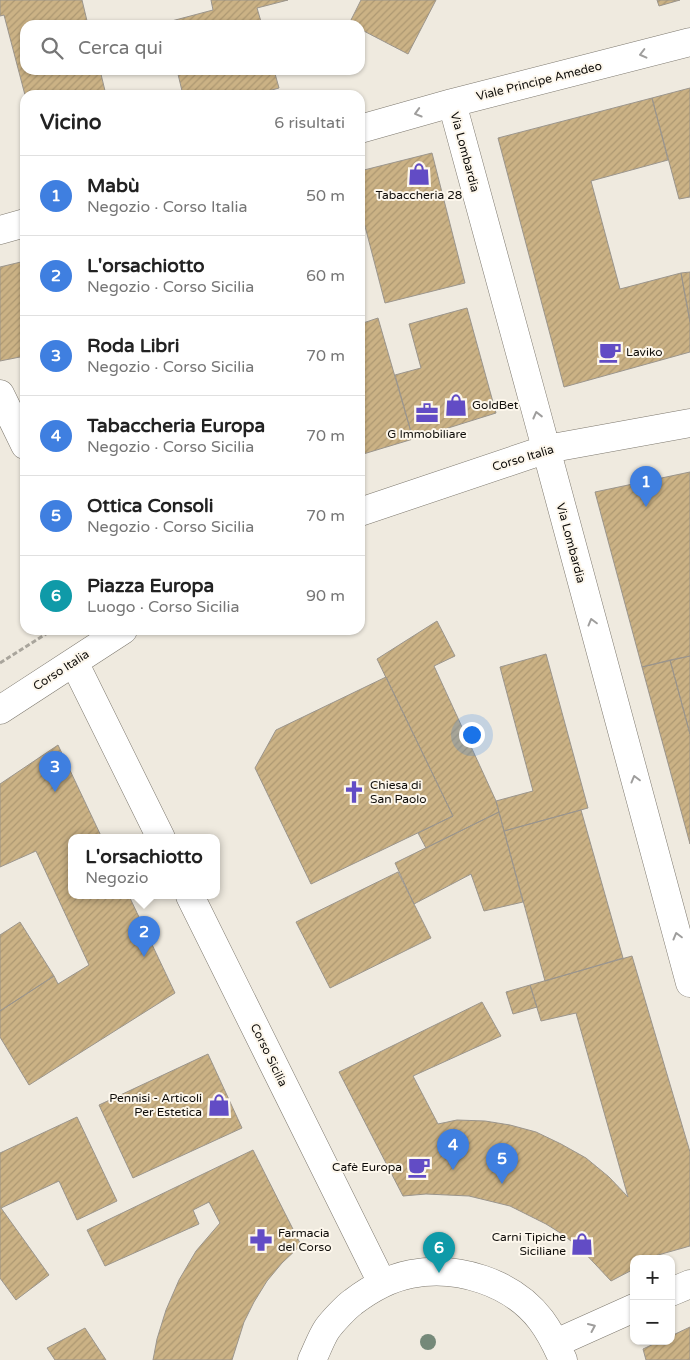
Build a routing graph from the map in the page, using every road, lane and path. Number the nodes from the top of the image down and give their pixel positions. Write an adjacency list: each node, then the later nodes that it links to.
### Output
1 (690, 42): 2 (street, Viale Principe Amedeo, one-way to 2)
2 (452, 103): 3 (street, Viale Principe Amedeo, one-way to 3); 9 (street, Via Lombardia, one-way to 2)
3 (365, 128)
4 (20, 224): 5 (street)
5 (0, 230)
6 (5, 404): 8 (street)
7 (690, 423): 9 (street, Corso Italia)
8 (20, 435)
9 (546, 449): 10 (street, Corso Italia); 18 (street, Via Lombardia, one-way to 9)
10 (365, 510)
11 (46, 635): 13 (path)
12 (113, 635): 14 (street, Corso Italia)
13 (0, 662)
14 (74, 662): 15 (street, Corso Italia); 16 (street)
15 (0, 710)
16 (159, 834)
17 (191, 899): 19 (street, Corso Sicilia)
18 (690, 983)
19 (382, 1283): 23 (street); 24 (street)
20 (690, 1284): 21 (street)
21 (675, 1290)
22 (630, 1310): 23 (street, one-way to 22)
23 (559, 1352)
24 (312, 1360)

